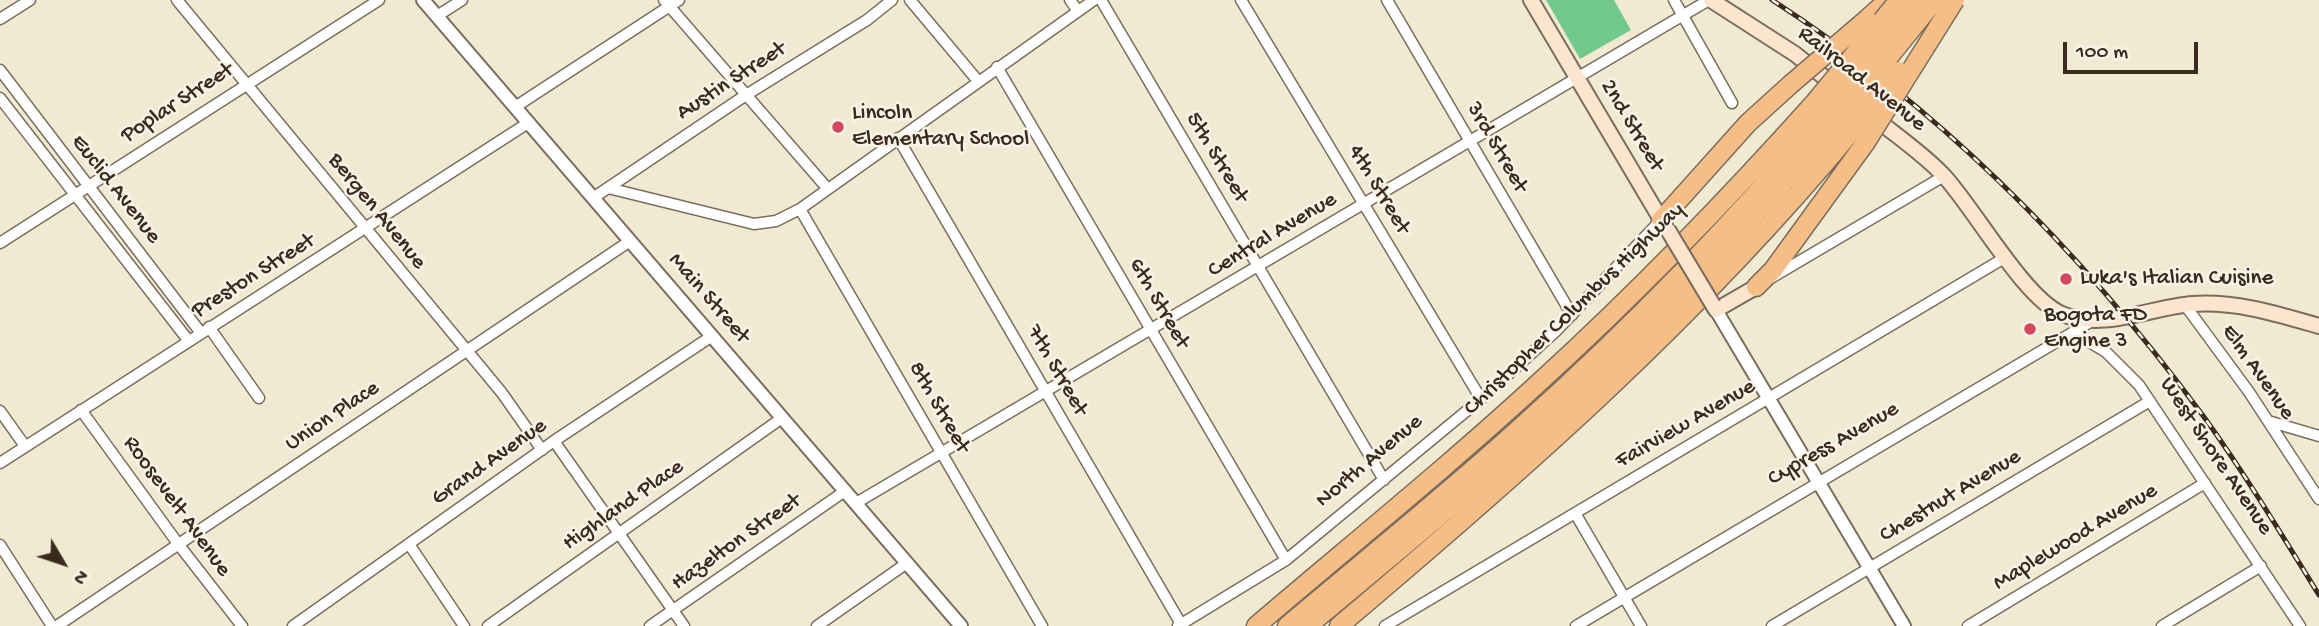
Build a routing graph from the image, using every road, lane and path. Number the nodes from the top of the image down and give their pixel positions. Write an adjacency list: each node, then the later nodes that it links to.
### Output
1 (30, 0): 26 (street)
2 (177, 0): 31 (street, Bergen Avenue)
3 (379, 0): 31 (street, Poplar Street)
4 (423, 0): 24 (street, Main Street)
5 (462, 0): 24 (street)
6 (679, 0): 22 (street)
7 (892, 0): 33 (street, Austin Street)
8 (910, 0): 30 (street)
9 (1070, 0): 23 (street)
10 (1094, 0): 23 (street)
11 (1101, 0): 58 (street, 5th Street)
12 (1241, 0): 49 (street, 4th Street)
13 (1387, 0): 42 (street, 3rd Street)
14 (1531, 0): 29 (main road, 2nd Street)
15 (1674, 0): 25 (street)
16 (1710, 0): 25 (street, Central Avenue); 43 (main road, Railroad Avenue)
17 (1888, 0): 51 (highway, bridge)
18 (1899, 0): 37 (highway, Christopher Columbus Highway, bridge)
19 (1919, 0): 37 (highway, Christopher Columbus Highway, bridge)
20 (1935, 0): 37 (highway, Christopher Columbus Highway, bridge)
21 (1954, 0): 37 (highway, Christopher Columbus Highway, bridge); 60 (highway, bridge)
22 (667, 3): 33 (street); 36 (street)
23 (1078, 11): 27 (street)
24 (437, 16): 36 (street, Main Street)
25 (1683, 16): 29 (street, Central Avenue); 35 (street)
26 (0, 19)
27 (997, 67): 30 (street); 68 (street, 6th Street)
28 (0, 70): 32 (street, Euclid Avenue)
29 (1577, 78): 42 (street, Central Avenue); 51 (main road, 2nd Street)
30 (978, 81): 40 (street)
31 (246, 82): 44 (street, Poplar Street); 52 (street, Bergen Avenue)
32 (14, 88): 34 (street); 39 (street, Euclid Avenue)
33 (746, 95): 45 (street, Austin Street); 46 (street)
34 (0, 98): 41 (street, Euclid Avenue)
35 (1732, 103)
36 (515, 107): 38 (street, Main Street)
37 (1833, 116): 117 (highway, Christopher Columbus Highway); 118 (highway, Christopher Columbus Highway); 119 (highway, Christopher Columbus Highway); 120 (highway, Christopher Columbus Highway)
38 (528, 123): 48 (street, Main Street); 52 (street, Preston Street)
39 (46, 131): 41 (street); 44 (street, Euclid Avenue)
40 (898, 138): 46 (street); 73 (street, 7th Street)
41 (32, 140): 47 (street, Euclid Avenue)
42 (1470, 141): 49 (street, Central Avenue); 64 (street, 3rd Street)
43 (1944, 176): 57 (main road); 60 (street)
44 (88, 186): 47 (street, Poplar Street); 53 (street, Euclid Avenue)
45 (608, 188): 48 (street, Austin Street); 50 (street)
46 (827, 188): 50 (street)
47 (74, 195): 55 (street, Poplar Street); 56 (street, Euclid Avenue)
48 (593, 198): 54 (street, Main Street)
49 (1364, 204): 58 (street, Central Avenue); 76 (street, 4th Street)
50 (800, 209): 86 (street, 8th Street)
51 (1665, 225): 63 (main road, 2nd Street, bridge); 64 (street, North Avenue)
52 (365, 230): 67 (street, Preston Street); 72 (street, Bergen Avenue)
53 (129, 240): 56 (street); 59 (street, Euclid Avenue)
54 (630, 241): 70 (street, Main Street); 72 (street, Union Place)
55 (0, 243)
56 (116, 248): 61 (street, Euclid Avenue)
57 (2006, 257): 65 (main road); 75 (street, Fairview Avenue)
58 (1258, 267): 68 (street, Central Avenue); 88 (street, 5th Street)
59 (162, 282): 61 (street); 67 (street, Euclid Avenue)
60 (1756, 288): 63 (main road)
61 (149, 291): 71 (street, Euclid Avenue)
62 (2185, 305): 65 (main road, Cypress Avenue); 66 (main road, Cypress Avenue); 81 (street, Elm Avenue)
63 (1715, 307): 75 (street)
64 (1572, 315): 76 (street, North Avenue)
65 (2092, 321): 69 (street, Cypress Avenue)
66 (2319, 326)
67 (205, 330): 71 (street, Preston Street); 74 (street, Euclid Avenue)
68 (1151, 330): 73 (street, Central Avenue); 99 (street, 6th Street)
69 (2073, 332): 77 (street, West Shore Avenue); 89 (street, Cypress Avenue)
70 (712, 336): 80 (street, Main Street); 83 (street, Grand Avenue)
71 (188, 340): 78 (street, Preston Street)
72 (465, 352): 85 (street, Bergen Avenue); 98 (street, Union Place)
73 (1046, 392): 86 (street, Central Avenue); 105 (street, 7th Street)
74 (259, 398)
75 (1771, 398): 89 (street); 94 (street, Fairview Avenue)
76 (1481, 399): 88 (street, North Avenue)
77 (2150, 401): 90 (street, West Shore Avenue); 102 (street, Chestnut Avenue)
78 (81, 410): 84 (street, Preston Street); 98 (street, Roosevelt Avenue)
79 (0, 411): 84 (street)
80 (782, 418): 91 (street, Main Street); 95 (street, Highland Place)
81 (2268, 421): 82 (street); 92 (street, Elm Avenue)
82 (2319, 436)
83 (554, 442): 85 (street, Grand Avenue); 95 (street)
84 (25, 446): 87 (street, Preston Street)
85 (542, 450): 96 (street, Grand Avenue)
86 (942, 454): 93 (street, Central Avenue); 116 (street, 8th Street)
87 (0, 463)
88 (1384, 480): 99 (street, North Avenue)
89 (1818, 481): 102 (street); 103 (street, Cypress Avenue)
90 (2205, 483): 101 (street, West Shore Avenue); 126 (street, Maplewood Avenue)
91 (845, 491): 93 (street, Main Street); 104 (street, Hazelton Street)
92 (2319, 499)
93 (856, 503): 100 (street, Main Street)
94 (1575, 513): 103 (street); 121 (street, Fairview Avenue)
95 (619, 534): 104 (street); 111 (street, Highland Place)
96 (409, 544): 109 (street, Grand Avenue); 110 (street)
97 (0, 545): 106 (street)
98 (178, 545): 107 (street, Union Place); 108 (street, Roosevelt Avenue)
99 (1286, 560): 105 (street, North Avenue)
100 (907, 564): 114 (street); 115 (street, Main Street)
101 (2261, 566): 127 (street); 128 (street, West Shore Avenue)
102 (1870, 567): 124 (street, Chestnut Avenue); 125 (street)
103 (1623, 598): 122 (street, Cypress Avenue); 123 (street)
104 (673, 610): 112 (street, Hazelton Street); 113 (street)
105 (1180, 625)
106 (52, 626)
107 (57, 626)
108 (242, 626)
109 (293, 626)
110 (464, 626)
111 (488, 626)
112 (650, 626)
113 (684, 626)
114 (817, 626)
115 (961, 626)
116 (1042, 626)
117 (1255, 626)
118 (1287, 626)
119 (1308, 626)
120 (1339, 626)
121 (1385, 626)
122 (1576, 626)
123 (1641, 626)
124 (1772, 626)
125 (1904, 626)
126 (1968, 626)
127 (2162, 626)
128 (2300, 626)

